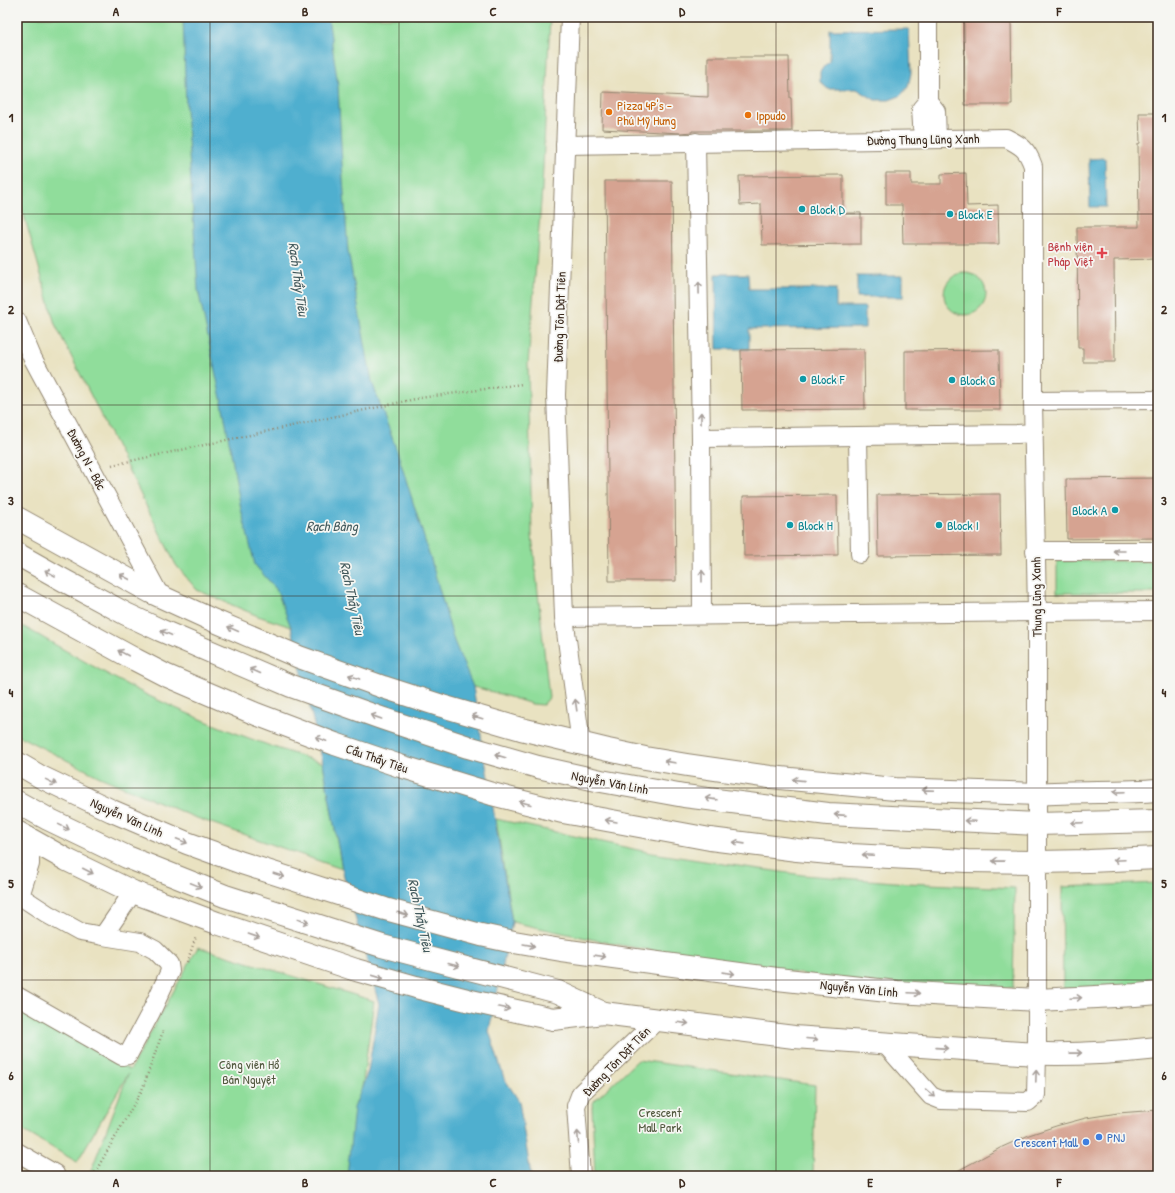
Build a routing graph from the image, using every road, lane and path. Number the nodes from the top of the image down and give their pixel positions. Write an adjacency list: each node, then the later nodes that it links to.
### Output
1 (570, 17): 5 (street, Đường Tôn Dật Tiên)
2 (928, 17): 3 (street)
3 (930, 139): 4 (street, Đường Thung Lũng Xanh); 9 (street, Đường Thung Lũng Xanh)
4 (696, 142): 5 (street, Đường Thung Lũng Xanh); 12 (street, one-way to 4)
5 (565, 145): 24 (street, Đường Tôn Dật Tiên)
6 (17, 321): 20 (street, Đường N - Bắc)
7 (522, 384): 13 (path)
8 (1158, 400): 9 (street)
9 (1033, 401): 10 (street, Thung Lũng Xanh)
10 (1034, 433): 11 (street); 15 (street, Thung Lũng Xanh)
11 (858, 436): 12 (street); 18 (street)
12 (701, 438): 23 (street, one-way to 12)
13 (112, 465)
14 (17, 518): 20 (main road, one-way to 14)
15 (1036, 551): 16 (street, one-way to 15); 22 (street, Thung Lũng Xanh)
16 (1158, 551)
17 (17, 554): 31 (main road, Nguyễn Văn Linh, one-way to 17)
18 (860, 554)
19 (17, 595): 34 (main road, Cầu Thầy Tiêu, one-way to 19)
20 (160, 596): 25 (main road, one-way to 20)
21 (1158, 611): 22 (street)
22 (1037, 612): 23 (street); 28 (street, Thung Lũng Xanh)
23 (702, 615): 24 (street)
24 (564, 617): 25 (street, Đường Tôn Dật Tiên, one-way to 24)
25 (575, 742): 28 (main road, one-way to 25)
26 (17, 763): 40 (main road, Nguyễn Văn Linh, one-way to 40)
27 (1158, 790): 28 (main road, one-way to 28)
28 (1037, 794): 31 (street, Thung Lũng Xanh)
29 (17, 802): 41 (main road, one-way to 41)
30 (1158, 821): 31 (main road, Nguyễn Văn Linh, one-way to 31)
31 (1037, 824): 34 (street, Thung Lũng Xanh)
32 (24, 836): 35 (main road, one-way to 35); 36 (street)
33 (1158, 858): 34 (main road, one-way to 34)
34 (1037, 862): 40 (street, Thung Lũng Xanh)
35 (133, 892): 37 (street); 41 (main road, one-way to 41)
36 (18, 896): 37 (street)
37 (103, 936): 39 (street)
38 (1158, 993): 40 (main road, Nguyễn Văn Linh, one-way to 38)
39 (17, 996)
40 (1037, 1000): 45 (street, Thung Lũng Xanh)
41 (603, 1013): 42 (main road)
42 (657, 1020): 43 (main road, one-way to 43); 48 (street, Đường Tôn Dật Tiên, one-way to 42)
43 (885, 1044): 45 (main road, one-way to 45); 45 (street, Thung Lũng Xanh, one-way to 45)
44 (1158, 1048): 45 (main road, one-way to 44)
45 (1037, 1054)
46 (17, 1152): 47 (street)
47 (55, 1175)
48 (581, 1176)

